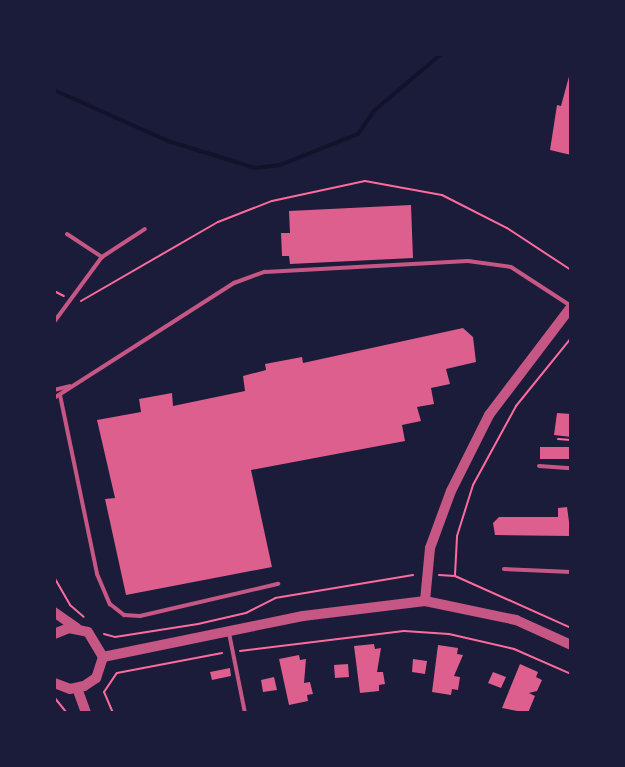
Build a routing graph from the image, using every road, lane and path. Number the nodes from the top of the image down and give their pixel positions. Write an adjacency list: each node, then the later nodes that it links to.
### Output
1 (145, 229): 3 (lane)
2 (67, 234): 3 (lane)
3 (102, 257): 6 (lane)
4 (571, 270): 6 (path)
5 (54, 291): 6 (path)
6 (68, 299): 8 (lane)
7 (571, 306): 10 (lane); 20 (street)
8 (54, 322)
9 (571, 338): 21 (path)
10 (76, 384): 11 (lane); 12 (lane)
11 (54, 390)
12 (60, 395): 13 (lane); 23 (lane)
13 (54, 398)
14 (558, 439): 15 (path)
15 (571, 440)
16 (539, 466): 17 (lane)
17 (571, 468)
18 (504, 569): 19 (lane)
19 (571, 572)
20 (426, 574): 21 (path); 24 (street); 31 (path)
21 (455, 576): 27 (path)
22 (54, 577): 26 (path)
23 (278, 584)
24 (425, 601): 29 (street); 32 (street)
25 (54, 612): 28 (street)
26 (93, 624)
27 (571, 628)
28 (79, 629): 30 (street); 34 (street)
29 (229, 632): 33 (lane); 34 (street)
30 (54, 634)
31 (104, 634)
32 (571, 645)
33 (232, 652): 35 (path); 41 (path); 42 (lane)
34 (103, 657): 37 (street)
35 (571, 674)
36 (54, 683): 37 (street)
37 (77, 688): 40 (street)
38 (54, 697): 39 (path)
39 (67, 713)
40 (86, 713)
41 (113, 713)
42 (245, 713)

